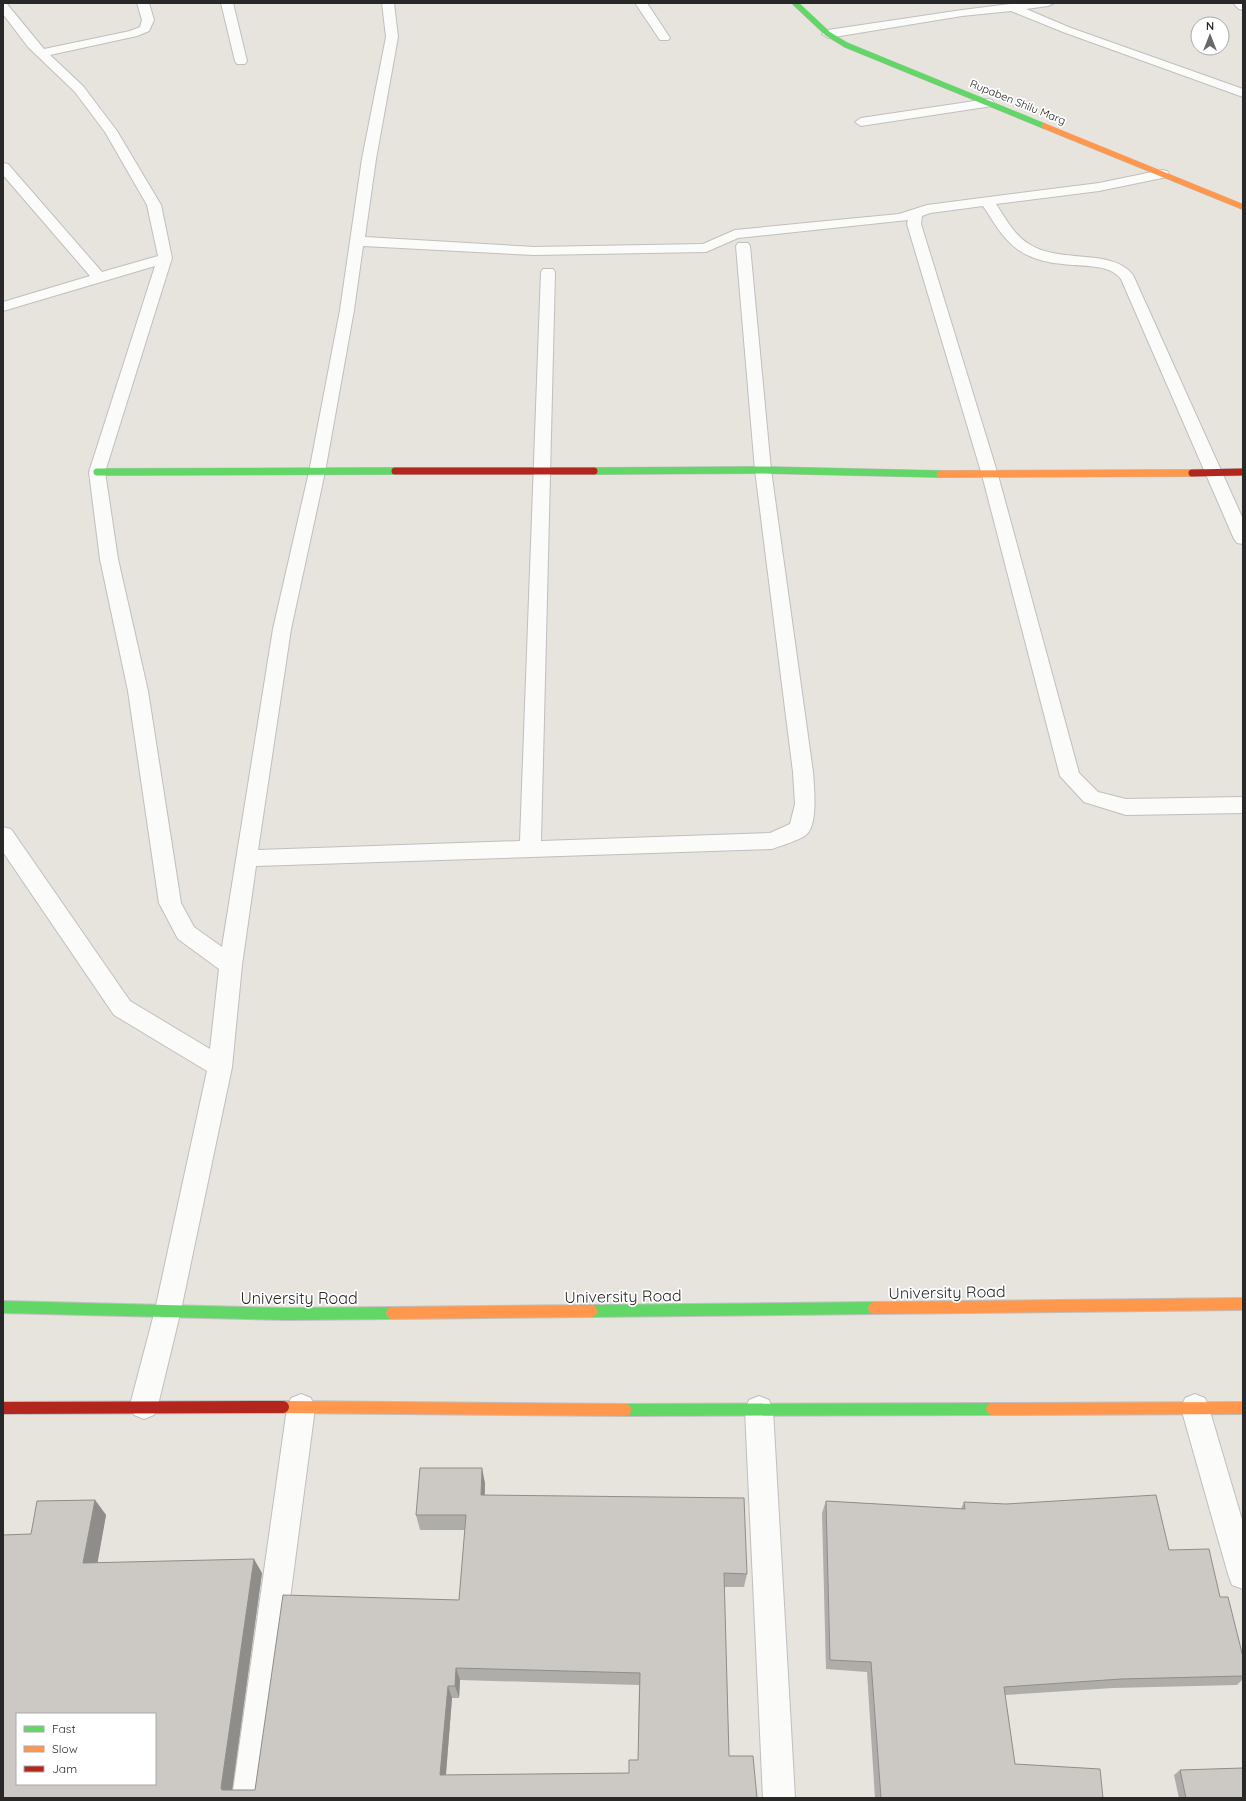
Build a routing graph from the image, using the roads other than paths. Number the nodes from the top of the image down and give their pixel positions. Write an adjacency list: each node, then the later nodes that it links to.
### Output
1 (143, 3): 15 (street)
2 (226, 3): 16 (street)
3 (388, 3): 25 (street)
4 (641, 3): 14 (street)
5 (795, 3): 13 (street, Rupaben Shilu Marg)
6 (1048, 3): 11 (street)
7 (1239, 3): 10 (street)
8 (3, 6): 15 (street)
9 (943, 6): 12 (street)
10 (1243, 7)
11 (1014, 8): 12 (street); 17 (street)
12 (962, 13): 13 (street)
13 (828, 34): 18 (street, Rupaben Shilu Marg)
14 (664, 38)
15 (41, 53): 27 (street)
16 (241, 61)
17 (1243, 93)
18 (988, 103): 19 (street); 21 (street, Rupaben Shilu Marg)
19 (862, 122)
20 (3, 167): 29 (street)
21 (1162, 174): 22 (street); 23 (street, Rupaben Shilu Marg)
22 (988, 201): 24 (street); 35 (street)
23 (1243, 207)
24 (916, 214): 25 (street); 37 (street)
25 (357, 242): 34 (street)
26 (743, 246): 31 (street)
27 (165, 258): 29 (street); 33 (street)
28 (548, 272): 32 (street)
29 (99, 278): 30 (street)
30 (3, 307)
31 (763, 470): 32 (street); 37 (street); 41 (street)
32 (542, 471): 34 (street); 41 (street)
33 (97, 472): 34 (street); 43 (street)
34 (317, 472): 42 (street)
35 (1212, 472): 36 (street); 37 (street); 38 (street)
36 (1243, 472)
37 (990, 475): 39 (street)
38 (1243, 539)
39 (1243, 805)
40 (3, 835): 44 (street)
41 (530, 849): 42 (street)
42 (246, 858): 43 (street)
43 (231, 965): 44 (street)
44 (220, 1067): 47 (street)
45 (1243, 1304): 47 (street, University Road)
46 (3, 1307): 47 (street, University Road)
47 (168, 1310): 48 (street)
48 (144, 1405): 49 (street); 50 (street)
49 (3, 1408)
50 (301, 1408): 53 (street); 55 (street)
51 (1195, 1408): 52 (street); 53 (street); 54 (street)
52 (1243, 1408)
53 (759, 1410): 56 (street)
54 (1243, 1574)
55 (248, 1798)
56 (779, 1798)

